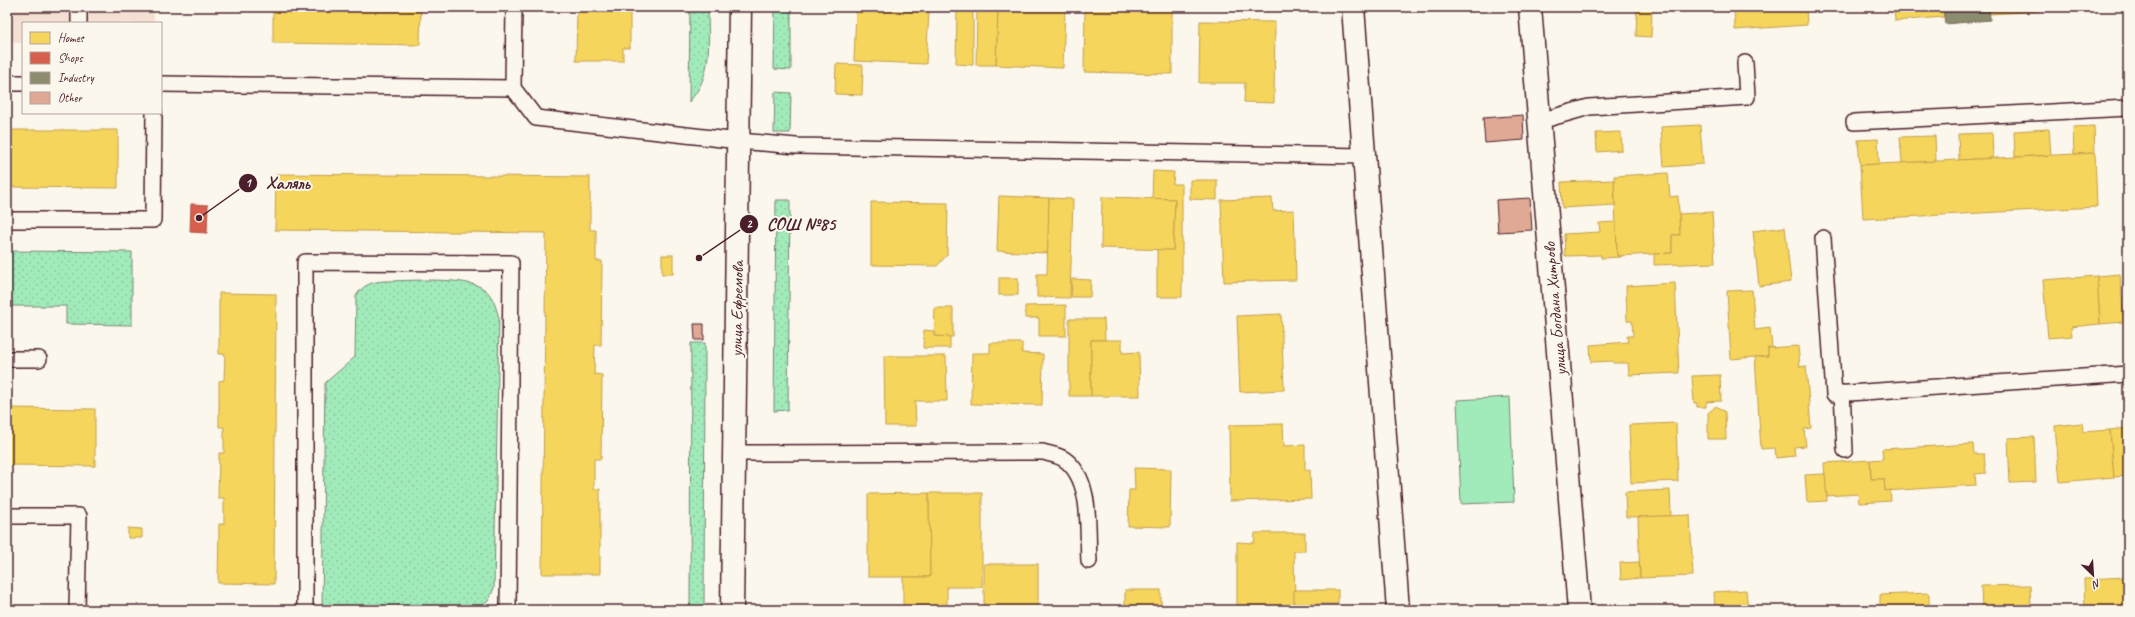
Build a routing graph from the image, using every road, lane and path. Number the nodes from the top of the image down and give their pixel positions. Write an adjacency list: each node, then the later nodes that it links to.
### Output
1 (79, 7): 6 (lane)
2 (514, 7): 11 (lane)
3 (740, 7): 16 (street, улица Ефремова)
4 (1353, 7): 17 (street)
5 (1530, 7): 14 (street, улица Богдана Хитрово)
6 (79, 22)
7 (1745, 63): 14 (lane)
8 (7, 83): 9 (lane)
9 (22, 83)
10 (162, 84): 11 (lane)
11 (513, 88): 16 (lane)
12 (2128, 108): 15 (lane)
13 (154, 114): 18 (lane)
14 (1540, 121): 33 (street, улица Богдана Хитрово)
15 (1854, 122)
16 (739, 141): 17 (lane); 25 (street, улица Ефремова)
17 (1365, 156): 32 (street)
18 (7, 220)
19 (1823, 238): 23 (lane)
20 (7, 359): 21 (lane)
21 (39, 359)
22 (2128, 374): 23 (lane)
23 (1842, 393): 24 (lane)
24 (1845, 450)
25 (734, 453): 27 (lane); 31 (street, улица Ефремова)
26 (7, 516): 28 (lane)
27 (1089, 561)
28 (77, 610)
29 (305, 610): 30 (lane)
30 (508, 610)
31 (732, 610)
32 (1398, 610)
33 (1579, 610)

